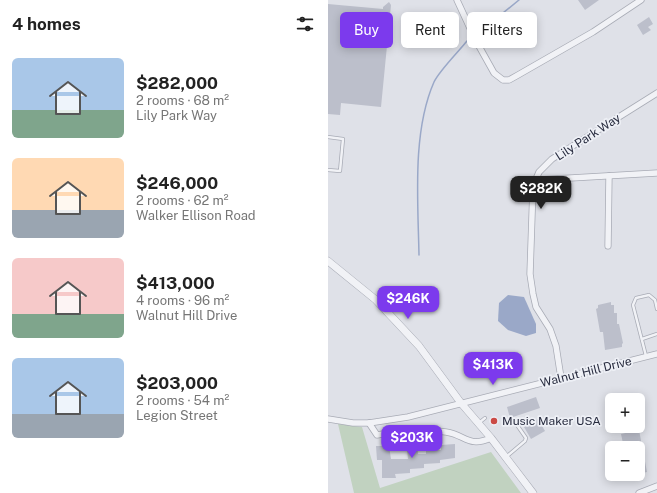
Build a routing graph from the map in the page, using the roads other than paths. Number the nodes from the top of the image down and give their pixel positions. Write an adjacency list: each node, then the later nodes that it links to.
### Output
1 (457, 0): 2 (street)
2 (641, 0)
3 (657, 93): 8 (street, Lily Park Way)
4 (328, 137): 5 (lane)
5 (328, 170)
6 (657, 173): 7 (street)
7 (609, 176): 8 (street); 9 (street)
8 (536, 180): 16 (street, Lily Park Way)
9 (608, 246)
10 (328, 261): 17 (street)
11 (657, 309): 13 (lane)
12 (657, 334): 13 (lane)
13 (642, 339): 15 (lane)
14 (657, 354): 15 (street, Walnut Hill Drive)
15 (646, 356): 16 (street, Walnut Hill Drive)
16 (561, 378): 17 (street, Walnut Hill Drive)
17 (462, 403): 20 (street, Walnut Hill Drive); 21 (street)
18 (485, 418): 21 (lane)
19 (328, 419): 20 (street, Walnut Hill Drive)
20 (369, 423): 23 (street)
21 (478, 424): 23 (street)
22 (517, 425): 24 (lane)
23 (491, 438): 24 (street)
24 (506, 457): 26 (street)
25 (657, 486): 27 (street)
26 (532, 493)
27 (639, 493)

